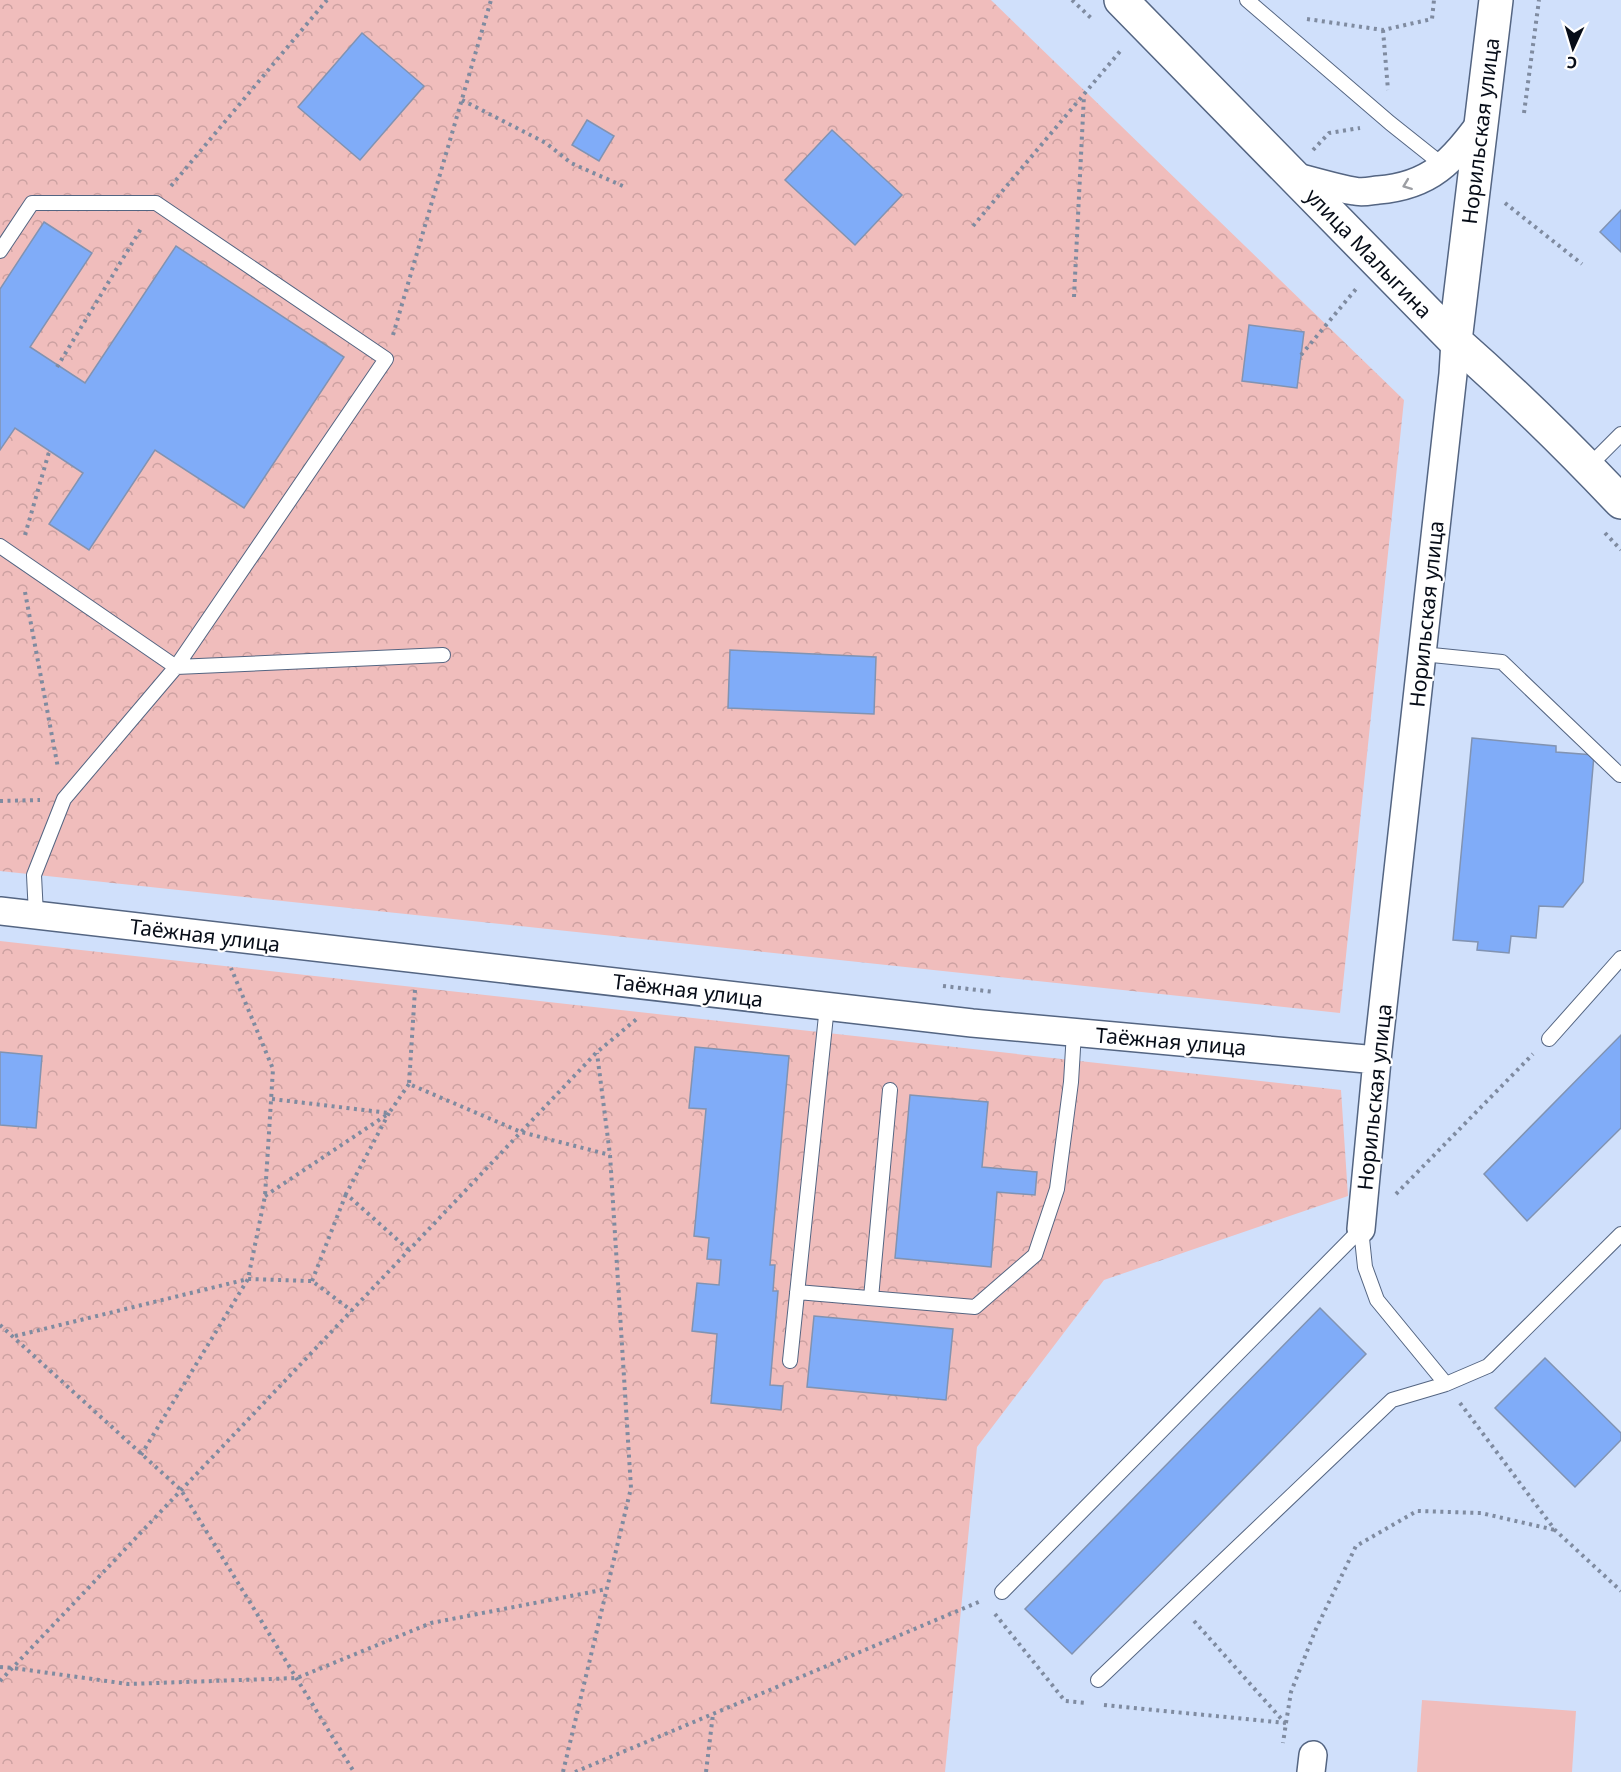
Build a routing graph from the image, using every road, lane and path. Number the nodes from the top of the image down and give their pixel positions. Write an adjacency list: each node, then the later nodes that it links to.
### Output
1 (327, 0): 21 (path)
2 (490, 0): 14 (path)
3 (1072, 0): 10 (path)
4 (1121, 0): 19 (street, улица Малыгина)
5 (1247, 0): 17 (lane)
6 (1434, 0): 11 (path)
7 (1496, 0): 16 (street, Норильская улица)
8 (1539, 0): 15 (path)
9 (1296, 18): 11 (path)
10 (1094, 21)
11 (1383, 30): 17 (path)
12 (1122, 48): 13 (path)
13 (1084, 94): 22 (path); 25 (path)
14 (462, 100): 20 (path); 28 (path)
15 (1524, 112)
16 (1482, 121): 18 (street); 26 (street, Норильская улица)
17 (1390, 123): 18 (lane); 19 (path)
18 (1444, 166): 19 (street, one-way to 19)
19 (1293, 175): 26 (street, улица Малыгина)
20 (625, 187)
21 (156, 203): 23 (lane); 28 (lane); 29 (path)
22 (973, 226)
23 (0, 250)
24 (1360, 283): 27 (path)
25 (1074, 297)
26 (1455, 341): 32 (street, улица Малыгина); 36 (street, Норильская улица)
27 (1301, 355)
28 (386, 359): 38 (lane)
29 (57, 367)
30 (1621, 434): 32 (lane)
31 (49, 452): 35 (path)
32 (1588, 467): 33 (street, улица Малыгина)
33 (1621, 502)
34 (0, 546): 35 (lane)
35 (19, 558): 38 (lane); 40 (path)
36 (1422, 654): 39 (lane); 54 (street, Норильская улица)
37 (443, 655): 38 (lane)
38 (176, 667): 40 (lane)
39 (1620, 775)
40 (64, 799): 41 (path); 43 (lane)
41 (0, 801)
42 (0, 911): 43 (street, Таёжная улица)
43 (36, 915): 49 (street, Таёжная улица)
44 (1621, 958): 52 (lane)
45 (228, 961): 57 (path)
46 (416, 984): 55 (path)
47 (937, 986): 48 (path)
48 (997, 992)
49 (827, 1006): 51 (street, Таёжная улица); 68 (lane)
50 (640, 1015): 53 (path)
51 (1074, 1032): 54 (street, Таёжная улица); 69 (lane)
52 (1549, 1039): 63 (path)
53 (596, 1053): 59 (path); 60 (path)
54 (1377, 1060): 63 (street, Норильская улица)
55 (409, 1084): 58 (path); 59 (path)
56 (890, 1090): 69 (lane)
57 (272, 1099): 58 (path); 62 (path)
58 (389, 1113): 61 (path); 62 (path)
59 (521, 1132): 60 (path); 65 (path)
60 (610, 1155): 78 (path)
61 (346, 1194): 65 (path); 67 (path)
62 (265, 1196): 66 (path)
63 (1361, 1229): 74 (lane); 80 (lane)
64 (1621, 1234): 74 (lane)
65 (409, 1250): 70 (path)
66 (248, 1279): 67 (path); 72 (path); 75 (path)
67 (312, 1281): 70 (path)
68 (797, 1292): 69 (lane); 73 (lane)
69 (871, 1298)
70 (351, 1311): 76 (path)
71 (0, 1325): 72 (path)
72 (14, 1336): 75 (path)
73 (790, 1361)
74 (1446, 1384): 77 (path); 82 (lane)
75 (141, 1455): 76 (path)
76 (181, 1490): 84 (path); 85 (path)
77 (1555, 1530): 79 (path); 91 (path)
78 (607, 1589): 85 (path); 94 (path)
79 (1621, 1590)
80 (1002, 1592): 81 (path)
81 (983, 1600): 88 (path); 90 (path)
82 (1178, 1604): 86 (lane); 91 (path)
83 (0, 1668): 84 (path)
84 (13, 1668): 85 (path); 87 (path)
85 (297, 1678): 93 (path)
86 (1098, 1680)
87 (0, 1681)
88 (1088, 1703)
89 (1100, 1704): 91 (path)
90 (713, 1714): 95 (path); 96 (path)
91 (1286, 1723): 92 (path)
92 (1282, 1752)
93 (354, 1772)
94 (563, 1772)
95 (576, 1772)
96 (706, 1772)

